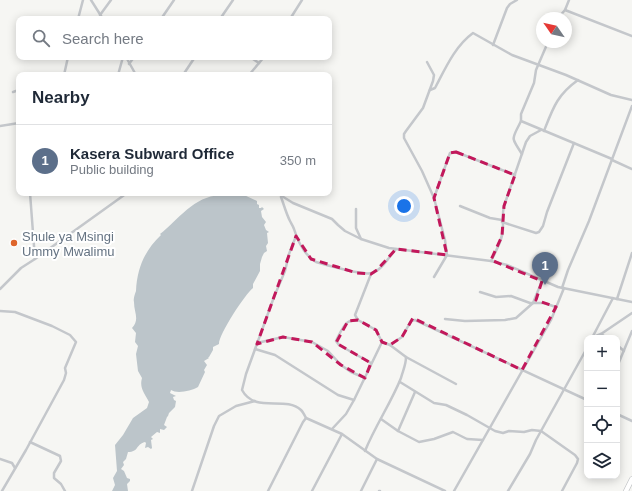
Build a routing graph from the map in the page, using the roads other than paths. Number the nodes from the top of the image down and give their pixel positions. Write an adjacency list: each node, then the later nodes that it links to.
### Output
1 (83, 0): 11 (street)
2 (91, 0): 10 (street)
3 (111, 0): 10 (street)
4 (174, 0): 12 (street)
5 (233, 0): 13 (street)
6 (302, 0): 14 (street)
7 (517, 0): 16 (street)
8 (569, 0): 9 (street)
9 (565, 10): 15 (street)
10 (100, 15)
11 (79, 16)
12 (164, 16)
13 (222, 16)
14 (292, 16)
15 (632, 36)
16 (492, 45): 28 (street); 35 (street)
17 (545, 48): 28 (street)
18 (67, 60): 29 (street)
19 (123, 60): 30 (street)
20 (127, 60): 27 (street)
21 (132, 60): 27 (street)
22 (193, 60): 32 (street)
23 (254, 60): 26 (street)
24 (262, 60): 26 (street)
25 (427, 62): 35 (street)
26 (259, 63): 33 (street)
27 (130, 64): 31 (street)
28 (538, 65): 34 (street); 40 (street)
29 (65, 72)
30 (119, 72)
31 (134, 72)
32 (185, 72)
33 (252, 72)
34 (578, 80): 38 (street); 43 (street)
35 (430, 90): 52 (street)
36 (16, 91): 37 (street)
37 (13, 92)
38 (632, 100)
39 (632, 106): 46 (street)
40 (520, 121): 43 (street); 45 (street)
41 (16, 123): 42 (street)
42 (0, 126)
43 (543, 131): 44 (street); 45 (street)
44 (574, 143): 46 (street); 55 (street)
45 (522, 154): 48 (street)
46 (612, 160): 47 (street); 66 (street)
47 (632, 169)
48 (515, 175): 52 (street); 55 (street)
49 (30, 196): 61 (street)
50 (123, 196): 61 (street)
51 (280, 196): 56 (street); 57 (street)
52 (434, 198): 60 (street)
53 (460, 206): 55 (street)
54 (356, 209): 57 (street)
55 (502, 221): 62 (street)
56 (296, 236): 63 (street); 81 (street)
57 (361, 239): 58 (street)
58 (396, 249): 60 (street); 63 (street)
59 (632, 253): 69 (street)
60 (447, 255): 62 (street); 64 (street)
61 (35, 259): 67 (street)
62 (491, 261): 65 (street)
63 (371, 274): 76 (street)
64 (434, 277)
65 (542, 281): 66 (street); 71 (street)
66 (563, 288): 69 (street); 72 (street)
67 (0, 289)
68 (480, 292): 71 (street)
69 (615, 299): 70 (street); 79 (street)
70 (632, 302)
71 (533, 303): 72 (street); 75 (street)
72 (556, 307): 90 (street)
73 (0, 310): 109 (street)
74 (632, 313): 78 (street)
75 (445, 319)
76 (358, 320): 80 (street); 89 (street)
77 (632, 331): 85 (street)
78 (601, 334)
79 (594, 335)
80 (382, 342): 82 (street); 89 (street)
81 (257, 344): 84 (street); 91 (street)
82 (390, 345): 87 (street); 90 (street)
83 (620, 347): 85 (street)
84 (255, 349): 97 (street); 98 (street)
85 (625, 351): 88 (street)
86 (584, 353): 94 (street)
87 (406, 356): 92 (street); 93 (street)
88 (620, 361)
89 (371, 363): 91 (street)
90 (522, 370): 94 (street); 104 (street)
91 (366, 378): 97 (street)
92 (400, 382): 95 (street); 101 (street)
93 (456, 384)
94 (564, 390): 96 (street); 106 (street)
95 (415, 392): 104 (street); 105 (street)
96 (584, 399)
97 (354, 400): 103 (street)
98 (254, 402): 100 (street); 117 (street)
99 (620, 415): 102 (street)
100 (306, 418): 103 (street); 118 (street)
101 (381, 419): 105 (street); 110 (street)
102 (632, 421)
103 (332, 429): 107 (street)
104 (490, 429): 106 (street); 108 (street)
105 (398, 431): 108 (street)
106 (541, 431): 123 (street); 124 (street)
107 (342, 434): 110 (street); 119 (street)
108 (483, 440): 122 (street)
109 (30, 442): 113 (street); 116 (street)
110 (365, 451): 112 (street)
111 (0, 459): 113 (street)
112 (377, 459): 120 (street); 121 (street)
113 (15, 468): 115 (street)
114 (632, 480): 125 (highway)
115 (2, 491)
116 (65, 491)
117 (192, 491)
118 (268, 491)
119 (312, 491)
120 (361, 491)
121 (445, 491)
122 (454, 491)
123 (508, 491)
124 (562, 491)
125 (626, 491)

